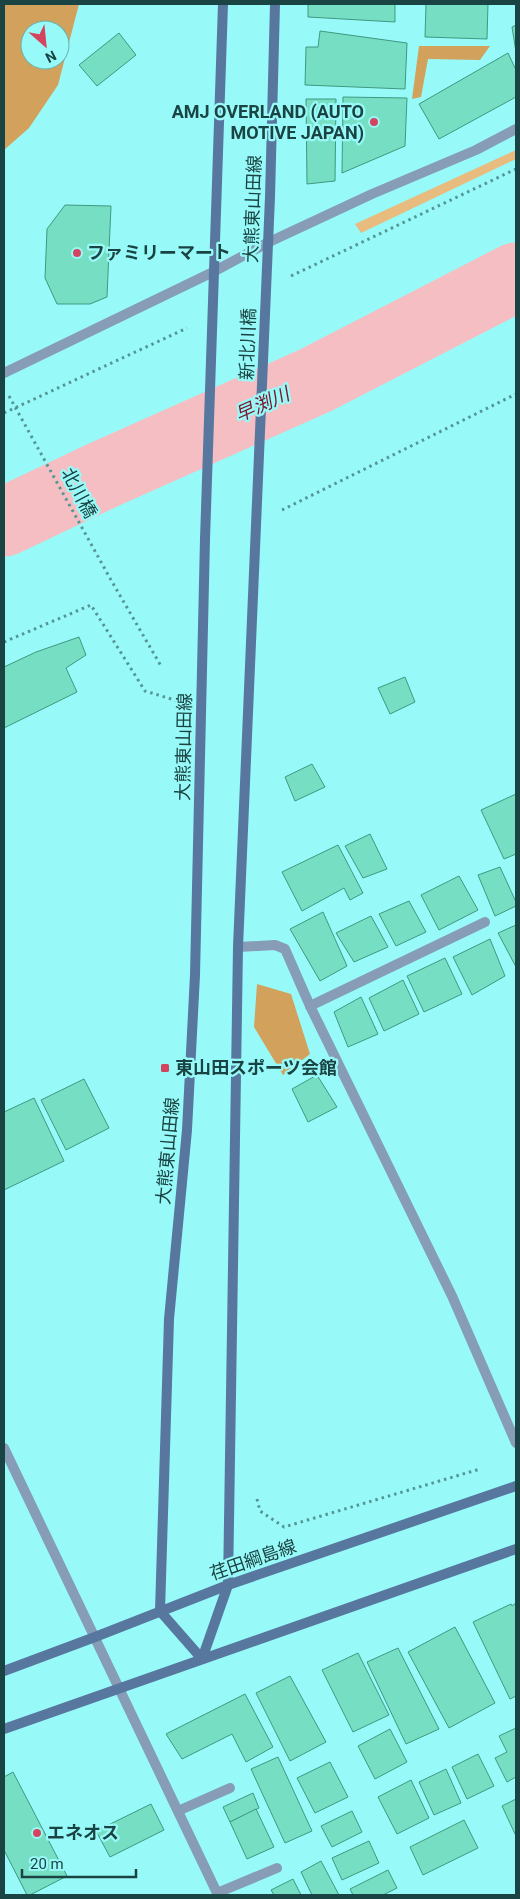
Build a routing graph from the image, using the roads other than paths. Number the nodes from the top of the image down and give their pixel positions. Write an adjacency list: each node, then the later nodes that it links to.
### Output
1 (223, 4): 5 (street)
2 (275, 4): 4 (street, 大熊東山田線)
3 (516, 128): 4 (street)
4 (267, 243): 5 (street); 6 (street, 大熊東山田線)
5 (213, 272): 7 (street); 8 (street, 新北川橋)
6 (266, 292): 10 (street, 新北川橋)
7 (4, 373)
8 (205, 540): 17 (street, 大熊東山田線)
9 (485, 922): 11 (street)
10 (238, 947): 11 (street); 16 (street)
11 (310, 1006): 12 (street)
12 (516, 1443)
13 (4, 1448): 18 (street)
14 (516, 1486): 16 (street, 荏田綱島線)
15 (516, 1549): 19 (street)
16 (228, 1585): 17 (street, 荏田綱島線); 19 (street)
17 (160, 1611): 18 (street, 荏田綱島線); 19 (street)
18 (95, 1637): 20 (street, 荏田綱島線); 21 (street)
19 (202, 1659): 21 (street)
20 (4, 1671)
21 (120, 1688): 22 (street); 24 (street)
22 (4, 1729)
23 (230, 1788): 24 (street)
24 (178, 1811): 26 (street)
25 (277, 1868): 26 (street)
26 (218, 1894)

